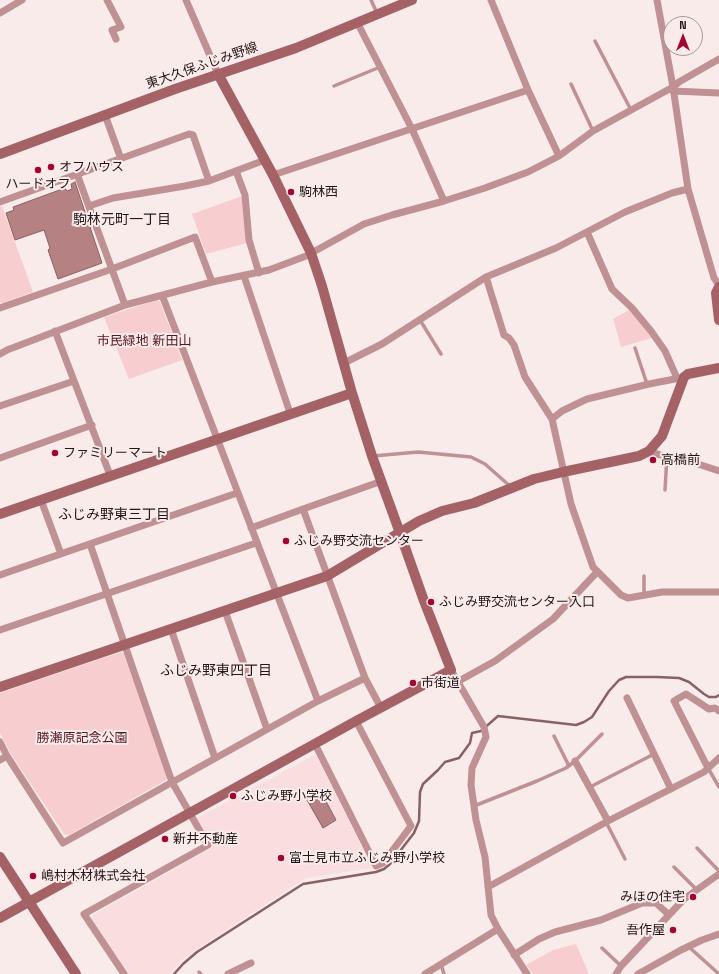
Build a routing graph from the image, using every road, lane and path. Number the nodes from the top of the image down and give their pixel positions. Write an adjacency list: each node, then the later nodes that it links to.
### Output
1 (22, 0): 8 (street)
2 (107, 0): 11 (street)
3 (186, 0): 15 (street)
4 (371, 0): 9 (lane)
5 (412, 0): 9 (street, 東大久保ふじみ野線)
6 (491, 0): 19 (street)
7 (657, 0): 18 (street)
8 (0, 12)
9 (377, 14): 10 (street, 東大久保ふじみ野線)
10 (357, 22): 14 (street); 15 (street, 東大久保ふじみ野線)
11 (116, 39)
12 (595, 41): 21 (lane)
13 (719, 59): 18 (street)
14 (380, 68): 17 (lane); 23 (street)
15 (218, 74): 22 (street, 東大久保ふじみ野線); 28 (street)
16 (571, 84): 24 (lane)
17 (334, 86)
18 (673, 89): 20 (street); 21 (street); 33 (street)
19 (528, 90): 23 (street); 26 (street)
20 (719, 93)
21 (631, 110): 24 (street)
22 (105, 115): 25 (street, 東大久保ふじみ野線); 27 (street)
23 (412, 129): 31 (street); 34 (street)
24 (593, 131): 26 (street)
25 (0, 154)
26 (559, 156): 34 (street)
27 (121, 159): 30 (street); 32 (street)
28 (265, 160): 29 (street); 31 (street)
29 (236, 171): 32 (street); 40 (street)
30 (77, 174): 35 (street); 36 (street)
31 (273, 175): 38 (street)
32 (209, 181): 36 (street)
33 (688, 189): 37 (street); 44 (street)
34 (444, 201): 38 (street)
35 (0, 202)
36 (89, 206): 39 (street)
37 (587, 232): 42 (street); 56 (street)
38 (311, 253): 40 (street); 54 (street)
39 (112, 269): 43 (street); 46 (street); 47 (street)
40 (259, 273): 41 (street)
41 (244, 276): 43 (street); 61 (street)
42 (486, 277): 48 (street); 62 (street)
43 (212, 282): 45 (street)
44 (719, 286): 49 (street)
45 (162, 295): 46 (street); 64 (street)
46 (125, 305): 50 (street)
47 (0, 308)
48 (420, 320): 53 (lane); 54 (street)
49 (719, 320)
50 (55, 331): 52 (street); 57 (street)
51 (635, 348): 58 (lane)
52 (0, 354)
53 (442, 354)
54 (344, 363): 59 (street)
55 (719, 368): 56 (street)
56 (680, 378): 58 (street); 65 (street)
57 (74, 381): 60 (street); 63 (street)
58 (647, 384): 62 (street)
59 (352, 393): 61 (street); 66 (street)
60 (0, 406)
61 (290, 413): 64 (street)
62 (552, 419): 70 (street)
63 (92, 425): 68 (street); 71 (street)
64 (217, 439): 71 (street); 75 (street)
65 (649, 451): 67 (street); 70 (street)
66 (372, 456): 72 (street); 73 (lane)
67 (667, 456): 69 (street); 74 (lane)
68 (0, 458)
69 (719, 471)
70 (563, 472): 73 (street); 84 (street)
71 (110, 475): 76 (street)
72 (382, 482): 77 (street); 80 (street)
73 (511, 488): 80 (street)
74 (665, 490)
75 (237, 493): 79 (street); 82 (street)
76 (41, 500): 78 (street); 83 (street)
77 (303, 509): 79 (street); 86 (street)
78 (0, 514)
79 (251, 528): 81 (street)
80 (400, 533): 86 (street); 96 (street)
81 (256, 542): 89 (street); 90 (street)
82 (90, 544): 83 (street); 89 (street)
83 (61, 554): 85 (street)
84 (597, 572): 91 (street); 98 (street)
85 (0, 575)
86 (327, 576): 90 (street); 97 (street)
87 (644, 576): 91 (lane)
88 (719, 592): 91 (street)
89 (108, 594): 94 (street); 95 (street)
90 (276, 594): 92 (street); 101 (street)
91 (644, 596)
92 (225, 611): 93 (street); 105 (street)
93 (171, 629): 95 (street); 112 (street)
94 (0, 630)
95 (125, 644): 99 (street); 117 (street)
96 (451, 670): 98 (street); 102 (street)
97 (365, 678): 101 (street); 102 (street)
98 (457, 682): 121 (street)
99 (0, 687)
100 (627, 698): 110 (street)
101 (318, 701): 105 (street)
102 (381, 708): 104 (street)
103 (719, 711): 116 (street)
104 (356, 721): 109 (street); 109 (street)
105 (267, 729): 112 (street)
106 (602, 734): 115 (lane)
107 (554, 736): 115 (lane)
108 (0, 742): 111 (street)
109 (315, 744): 122 (street)
110 (654, 754): 118 (lane); 120 (street)
111 (7, 756): 114 (street); 117 (street)
112 (215, 758): 117 (street)
113 (719, 758): 116 (street)
114 (0, 760)
115 (572, 764): 118 (street); 121 (lane)
116 (708, 768): 119 (lane); 120 (street)
117 (172, 782): 122 (street)
118 (590, 787): 123 (street)
119 (719, 787)
120 (671, 788): 123 (street)
121 (474, 806): 129 (street)
122 (189, 813): 131 (street); 144 (street)
123 (607, 821): 126 (lane); 129 (street)
124 (697, 848): 128 (lane)
125 (0, 857): 131 (street)
126 (625, 858)
127 (674, 867): 130 (lane)
128 (719, 873): 130 (street)
129 (488, 887): 134 (street)
130 (697, 890): 132 (street)
131 (29, 902): 133 (street); 143 (street)
132 (668, 914): 138 (street); 141 (street)
133 (0, 918)
134 (498, 929): 138 (street); 140 (street)
135 (717, 937): 136 (street)
136 (688, 946): 142 (street); 150 (lane)
137 (602, 948): 141 (lane)
138 (514, 955): 148 (street)
139 (251, 963): 145 (street)
140 (441, 964): 146 (street); 147 (lane)
141 (621, 966): 149 (street)
142 (641, 973)
143 (76, 974)
144 (124, 974)
145 (228, 974)
146 (426, 974)
147 (444, 974)
148 (527, 974)
149 (616, 974)
150 (719, 974)

